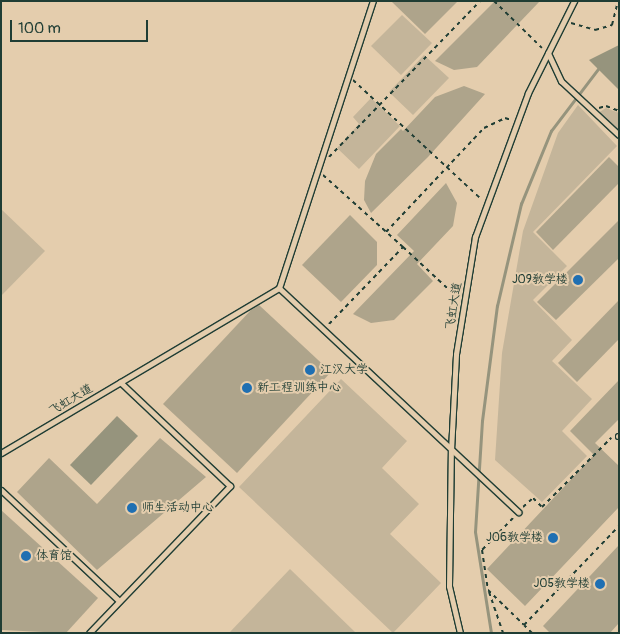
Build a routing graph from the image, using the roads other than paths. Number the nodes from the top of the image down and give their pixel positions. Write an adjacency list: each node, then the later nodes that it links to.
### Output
1 (373, 1): 5 (lane)
2 (574, 1): 3 (lane, 飞虹大道)
3 (548, 53): 4 (lane); 7 (lane, 飞虹大道)
4 (619, 135)
5 (279, 288): 6 (lane, 飞虹大道); 7 (lane)
6 (120, 382): 8 (lane, 飞虹大道); 11 (lane)
7 (451, 450): 10 (lane); 13 (lane, 飞虹大道)
8 (1, 453)
9 (1, 490): 11 (lane)
10 (518, 512)
11 (119, 601): 12 (lane)
12 (89, 633)
13 (460, 633)

